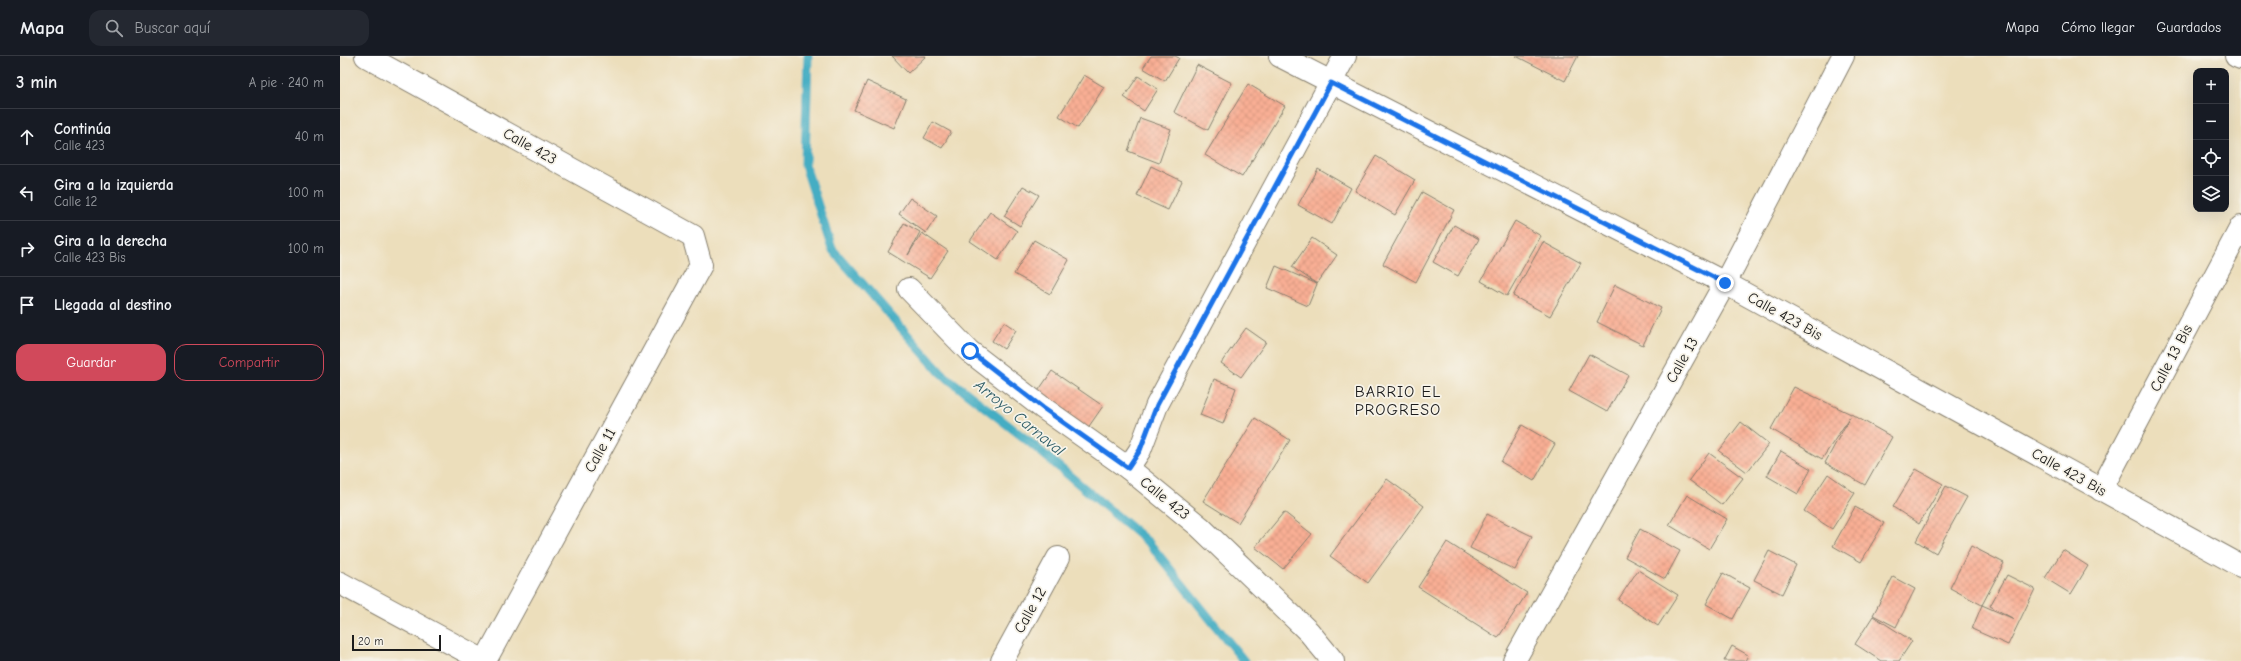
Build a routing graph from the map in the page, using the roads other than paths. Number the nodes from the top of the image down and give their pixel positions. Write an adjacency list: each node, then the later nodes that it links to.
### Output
1 (366, 56): 9 (street, Calle 423)
2 (1280, 56): 7 (street, Calle 423 Bis)
3 (1345, 56): 7 (street)
4 (1843, 56): 10 (street, Calle 13)
5 (2236, 56): 6 (street)
6 (2241, 58)
7 (1331, 83): 10 (street, Calle 423 Bis); 12 (street)
8 (2241, 227): 13 (street, Calle 13 Bis)
9 (693, 236): 17 (street, Calle 11)
10 (1725, 283): 13 (street, Calle 423 Bis); 20 (street, Calle 13)
11 (909, 289): 12 (street, Calle 423)
12 (1128, 468): 19 (street, Calle 423)
13 (2101, 490): 15 (street, Calle 423 Bis)
14 (1058, 558): 18 (street, Calle 12)
15 (2241, 566)
16 (340, 583): 17 (street)
17 (485, 661)
18 (1002, 661)
19 (1333, 661)
20 (1514, 661)

